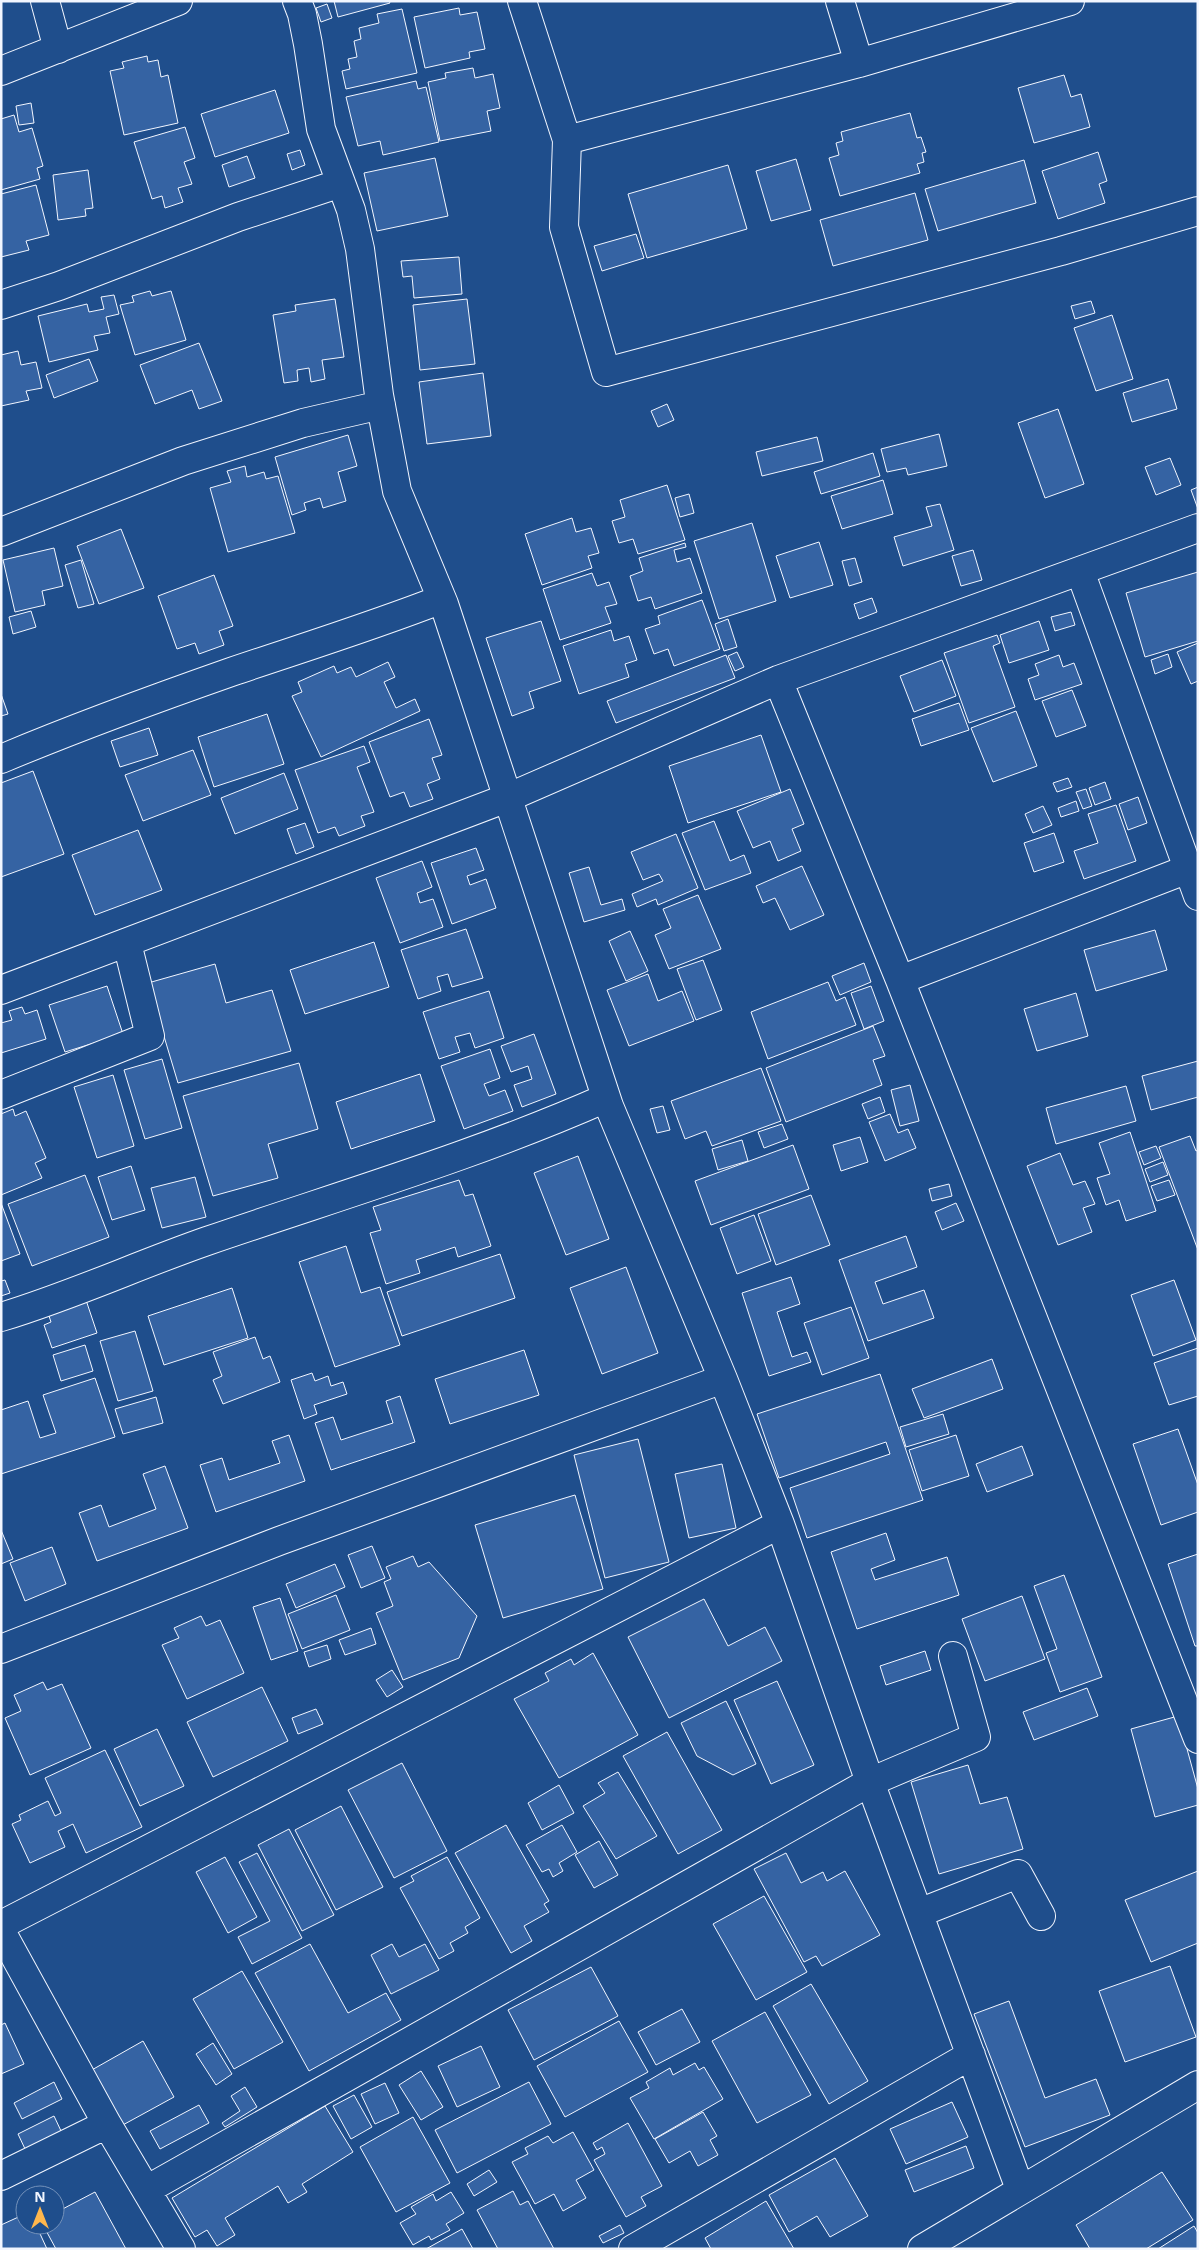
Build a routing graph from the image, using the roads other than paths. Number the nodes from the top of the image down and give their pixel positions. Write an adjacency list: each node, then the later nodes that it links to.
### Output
1 (45, 1): 7 (street)
2 (178, 1): 7 (street)
3 (297, 1): 11 (street)
4 (522, 1): 10 (street)
5 (840, 1): 8 (street)
6 (1070, 1): 8 (street)
7 (58, 49): 9 (street)
8 (859, 63): 10 (street)
9 (1, 71)
10 (567, 140): 12 (street)
11 (340, 183): 13 (street); 14 (street)
12 (1198, 212)
13 (1, 305)
14 (380, 405): 16 (street); 18 (street)
15 (1198, 528): 17 (street)
16 (1, 532)
17 (1080, 571): 19 (street); 22 (street)
18 (442, 599): 20 (street); 21 (street)
19 (778, 680): 21 (street); 25 (street)
20 (1, 759)
21 (507, 798): 24 (street); 28 (street)
22 (1188, 869): 23 (street); 25 (street)
23 (1198, 896)
24 (127, 942): 26 (street); 27 (street)
25 (900, 980): 34 (street)
26 (1, 990)
27 (1, 1095)
28 (606, 1098): 29 (street); 30 (street)
29 (1, 1318)
30 (723, 1379): 31 (street); 32 (street)
31 (780, 1524): 36 (street); 39 (street)
32 (1, 1649)
33 (953, 1656): 36 (street)
34 (1188, 1686): 35 (street)
35 (1198, 1739)
36 (870, 1782): 37 (street); 45 (street)
37 (919, 1913): 38 (street); 41 (street)
38 (1041, 1916)
39 (1, 1925)
40 (1, 1931): 43 (street)
41 (971, 2055): 46 (street); 48 (street)
42 (1198, 2085): 46 (street)
43 (107, 2124): 44 (street); 45 (street)
44 (1, 2176)
45 (148, 2189): 47 (street)
46 (1020, 2189): 49 (street)
47 (181, 2249)
48 (633, 2249)
49 (922, 2249)

